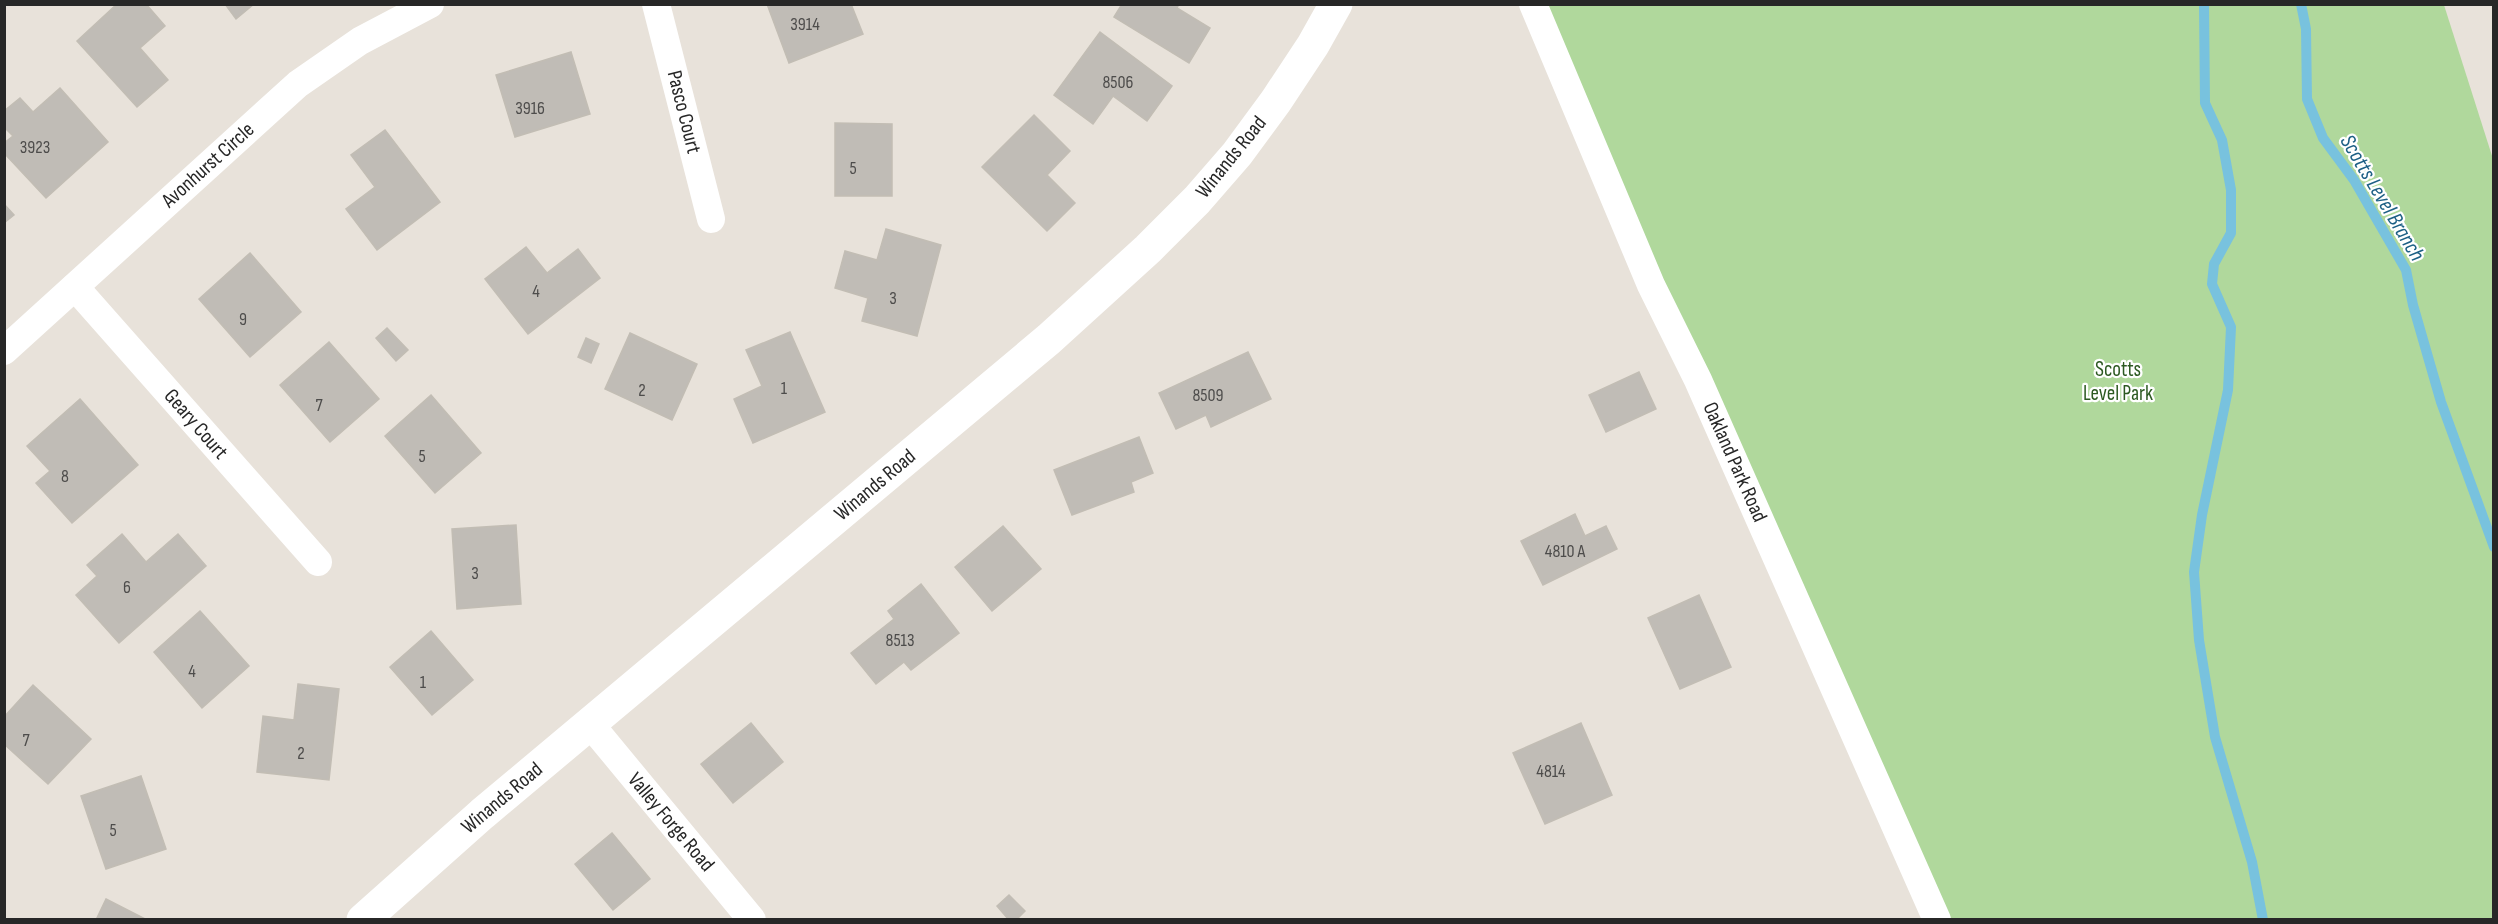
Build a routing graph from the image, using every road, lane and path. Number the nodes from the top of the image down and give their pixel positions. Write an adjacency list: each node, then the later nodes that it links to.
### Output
1 (430, 4): 6 (street, Avonhurst Circle)
2 (656, 4): 5 (street, Pasco Court)
3 (1336, 4): 9 (street, Winands Road)
4 (1533, 4): 12 (street, Oakland Park Road)
5 (711, 219)
6 (75, 286): 7 (street, Avonhurst Circle); 8 (street, Geary Court)
7 (4, 351)
8 (318, 562)
9 (590, 724): 10 (street, Winands Road); 11 (street, Valley Forge Road)
10 (363, 920)
11 (752, 920)
12 (1937, 920)

